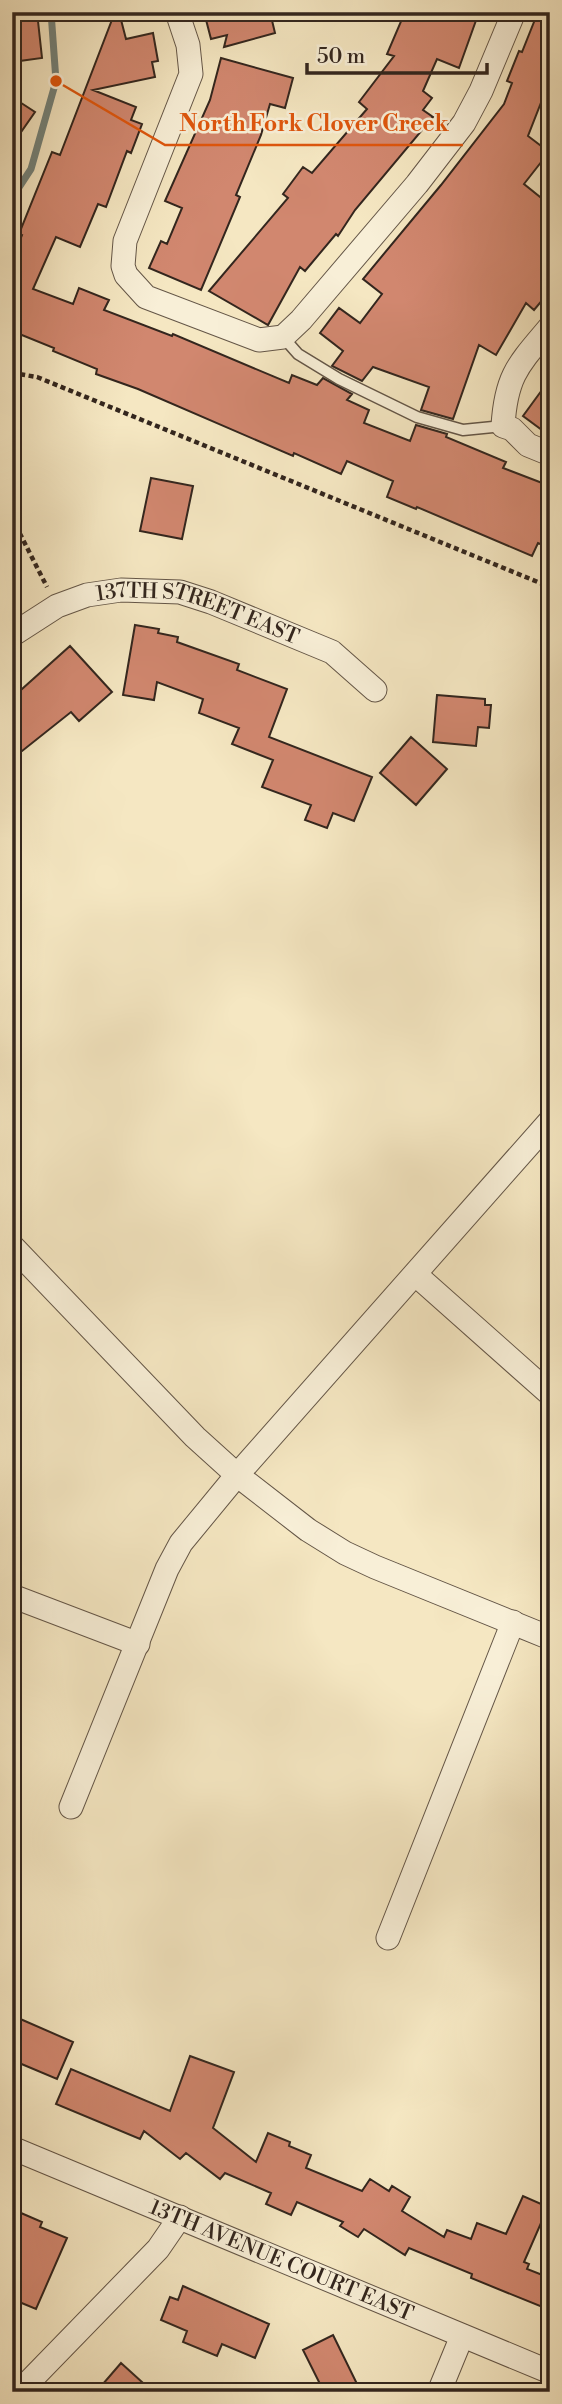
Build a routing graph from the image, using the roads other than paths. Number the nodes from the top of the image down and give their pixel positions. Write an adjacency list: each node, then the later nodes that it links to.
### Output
1 (177, 12): 4 (street)
2 (514, 12): 4 (street)
3 (550, 327): 5 (street)
4 (278, 337): 5 (lane)
5 (503, 426): 6 (street)
6 (550, 454)
7 (12, 635): 8 (street, 137TH STREET EAST)
8 (375, 690)
9 (550, 1121): 11 (street)
10 (12, 1247): 13 (street)
11 (416, 1275): 12 (street); 13 (street)
12 (550, 1394)
13 (237, 1475): 15 (street); 17 (street)
14 (12, 1596): 17 (street)
15 (513, 1622): 16 (street); 19 (street)
16 (550, 1638)
17 (138, 1644): 18 (street)
18 (71, 1807)
19 (388, 1937)
20 (12, 2148): 21 (street, 13TH AVENUE COURT EAST)
21 (180, 2217): 22 (street, 13TH AVENUE COURT EAST); 24 (street)
22 (462, 2336): 23 (street, 13TH AVENUE COURT EAST); 25 (street)
23 (550, 2372)
24 (19, 2392)
25 (439, 2392)

